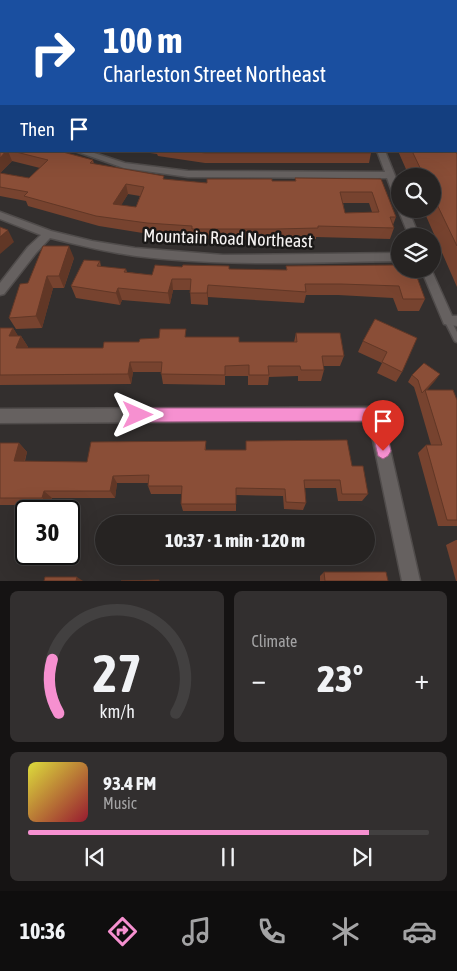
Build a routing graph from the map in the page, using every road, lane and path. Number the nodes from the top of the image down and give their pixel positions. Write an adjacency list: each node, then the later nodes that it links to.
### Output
1 (82, 152): 3 (street)
2 (381, 152): 3 (street)
3 (390, 175)
4 (0, 215): 5 (street, Mountain Road Northeast)
5 (48, 234): 6 (street, Mountain Road Northeast); 8 (street)
6 (391, 257)
7 (430, 278): 9 (street)
8 (0, 291)
9 (452, 321): 10 (lane)
10 (457, 339)
11 (0, 416): 12 (street)
12 (411, 581)

